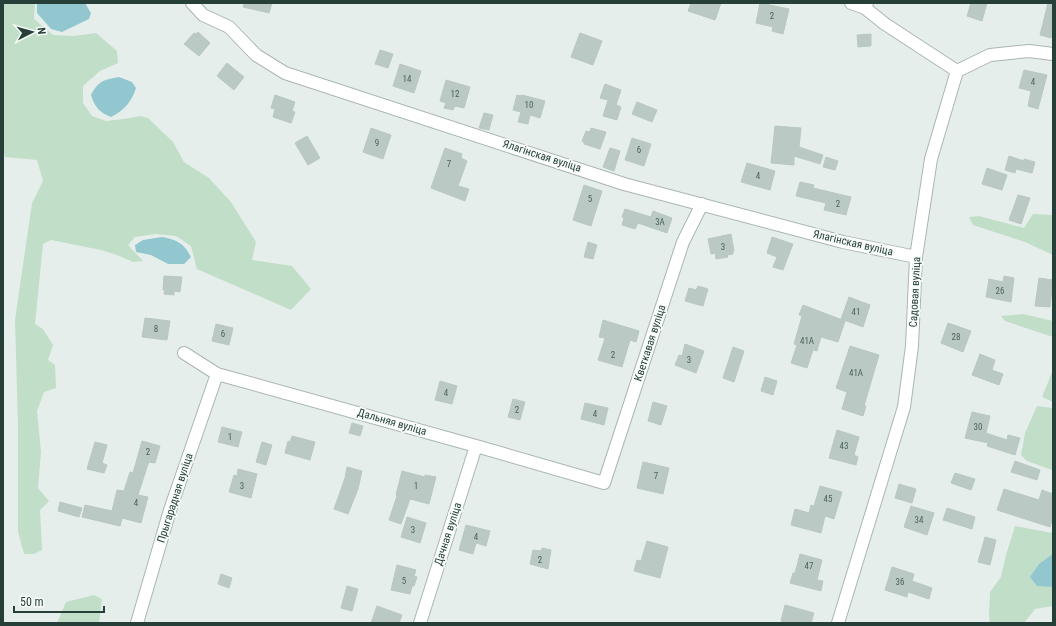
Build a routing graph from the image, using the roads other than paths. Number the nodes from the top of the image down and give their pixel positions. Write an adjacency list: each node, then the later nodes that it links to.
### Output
1 (192, 3): 6 (street, Ялагінская вуліца)
2 (851, 3): 3 (street)
3 (866, 6): 5 (street)
4 (1053, 54): 5 (street)
5 (957, 71): 7 (street, Садовая вуліца)
6 (702, 204): 7 (street, Ялагінская вуліца); 11 (street, Кветкавая вуліца)
7 (916, 257): 14 (street, Садовая вуліца)
8 (184, 353): 9 (street, Дальняя вуліца)
9 (217, 374): 10 (street, Дальняя вуліца); 12 (street, Прыгарадная вуліца)
10 (476, 446): 11 (street, Дальняя вуліца); 13 (street, Дачная вуліца)
11 (604, 483)
12 (137, 623)
13 (420, 623)
14 (838, 623)

